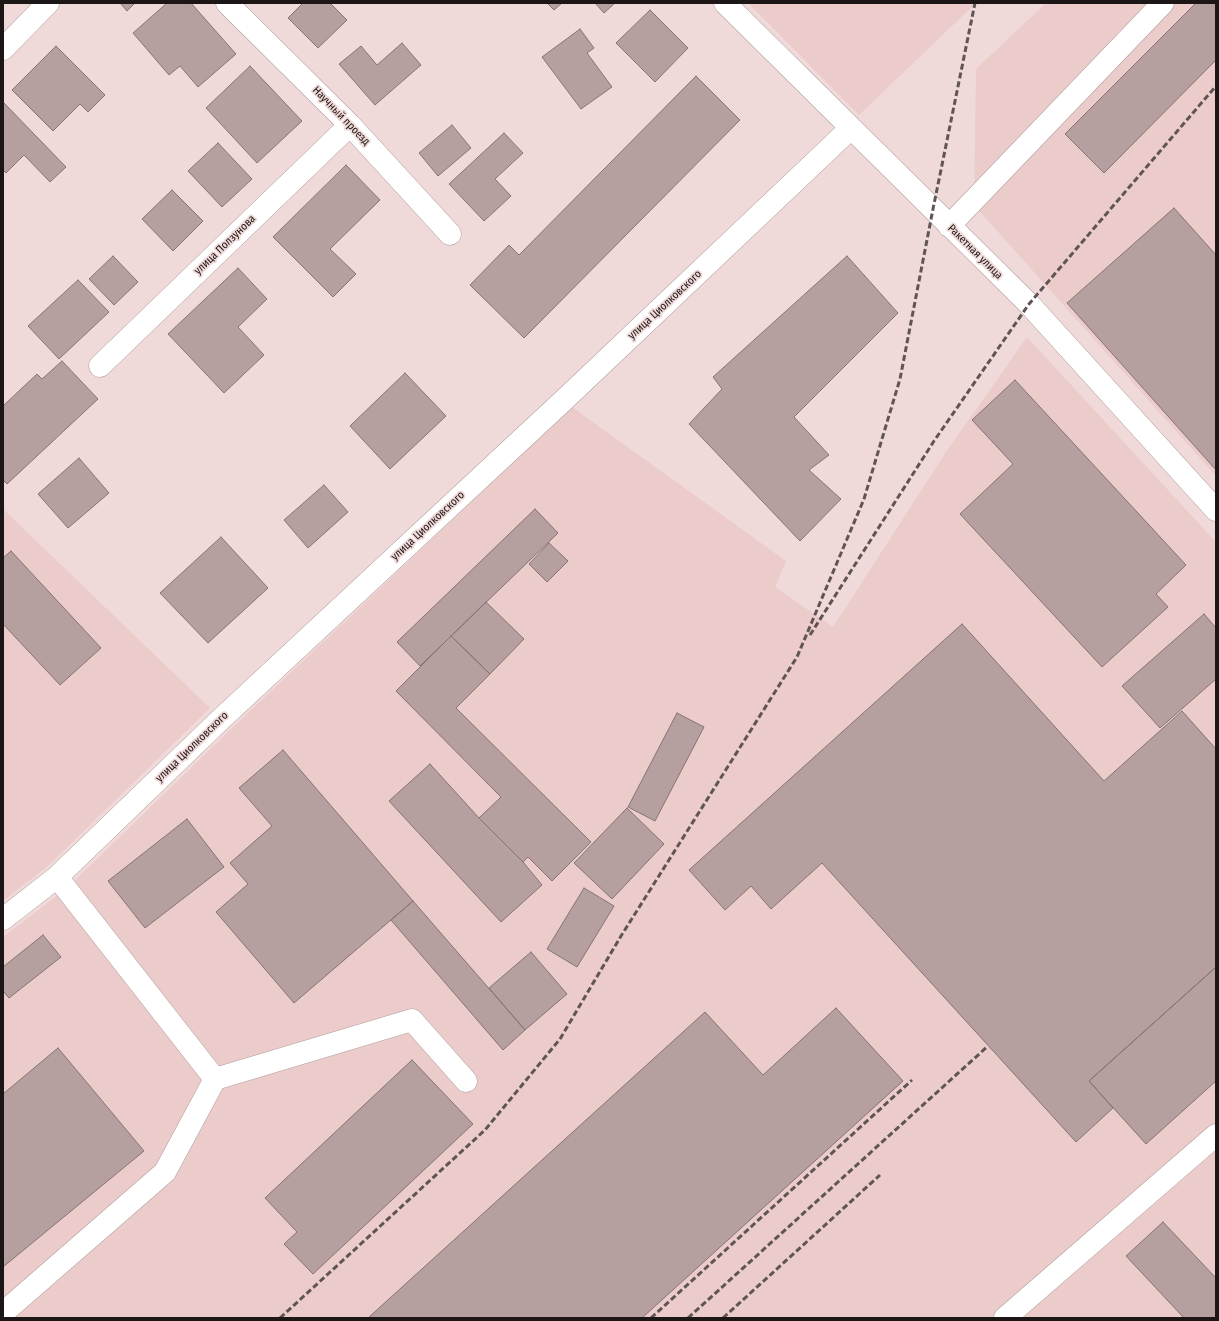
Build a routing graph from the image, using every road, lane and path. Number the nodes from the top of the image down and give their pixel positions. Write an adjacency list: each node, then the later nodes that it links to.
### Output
1 (48, 3): 5 (street)
2 (227, 3): 6 (street, Научный проезд)
3 (725, 3): 7 (street, Ракетная улица)
4 (1163, 3): 8 (street)
5 (3, 49)
6 (350, 125): 9 (street, Научный проезд); 10 (street, улица Ползунова)
7 (850, 129): 8 (street, Ракетная улица); 12 (street, улица Циолковского)
8 (949, 226): 11 (street, Ракетная улица)
9 (450, 234)
10 (100, 366)
11 (1216, 510)
12 (58, 877): 13 (street, улица Циолковского); 14 (street)
13 (3, 919)
14 (215, 1079): 15 (street); 17 (street)
15 (466, 1081)
16 (1216, 1135): 18 (street)
17 (3, 1313)
18 (1005, 1318)

